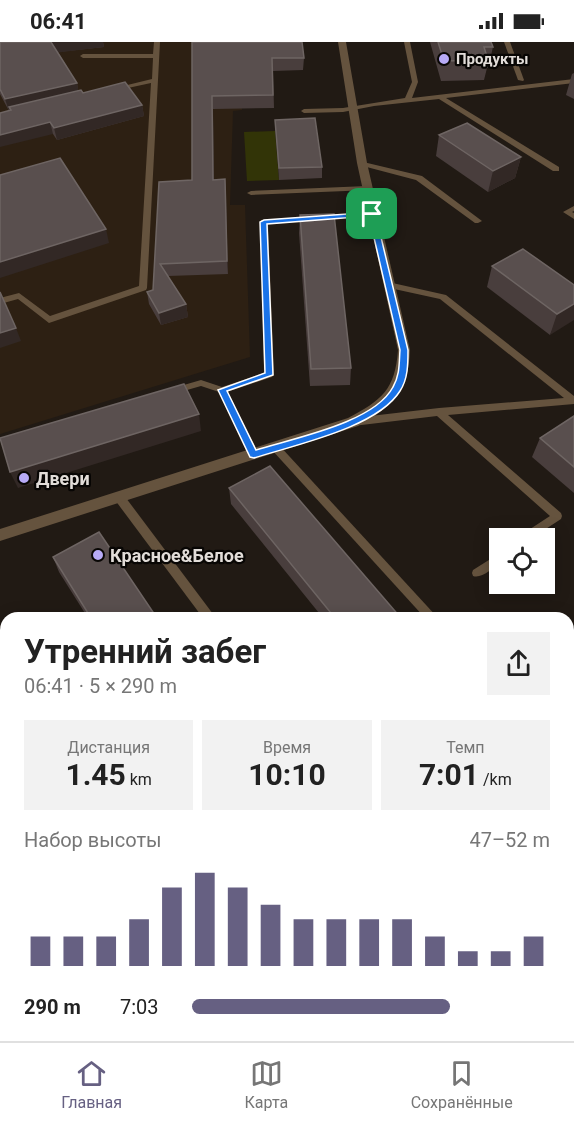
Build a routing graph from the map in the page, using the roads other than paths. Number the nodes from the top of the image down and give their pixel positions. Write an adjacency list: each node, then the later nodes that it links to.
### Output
1 (157, 42): 6 (lane)
2 (342, 42): 13 (street)
3 (407, 42): 12 (lane)
4 (507, 42): 8 (lane)
5 (83, 56): 6 (lane)
6 (156, 56): 7 (lane)
7 (155, 80): 10 (lane); 24 (lane)
8 (521, 80)
9 (574, 81): 11 (lane)
10 (101, 92)
11 (439, 96): 12 (lane); 16 (lane)
12 (408, 100): 13 (lane)
13 (354, 108): 14 (lane); 15 (street)
14 (304, 111)
15 (362, 163): 17 (street); 22 (lane)
16 (556, 169)
17 (367, 188): 18 (lane); 20 (street)
18 (251, 193)
19 (574, 208): 21 (lane)
20 (372, 214): 23 (street); 25 (lane)
21 (574, 217)
22 (478, 221)
23 (388, 285): 27 (lane); 29 (street)
24 (0, 301)
25 (222, 390): 26 (lane); 31 (lane)
26 (168, 393)
27 (574, 401): 28 (lane)
28 (439, 412): 29 (lane); 33 (lane)
29 (353, 422): 30 (street)
30 (275, 447): 31 (street); 38 (lane)
31 (254, 454): 32 (street)
32 (119, 497): 34 (street); 37 (lane)
33 (540, 528)
34 (1, 532)
35 (489, 565): 36 (lane)
36 (477, 573)
37 (205, 612)
38 (426, 612)

